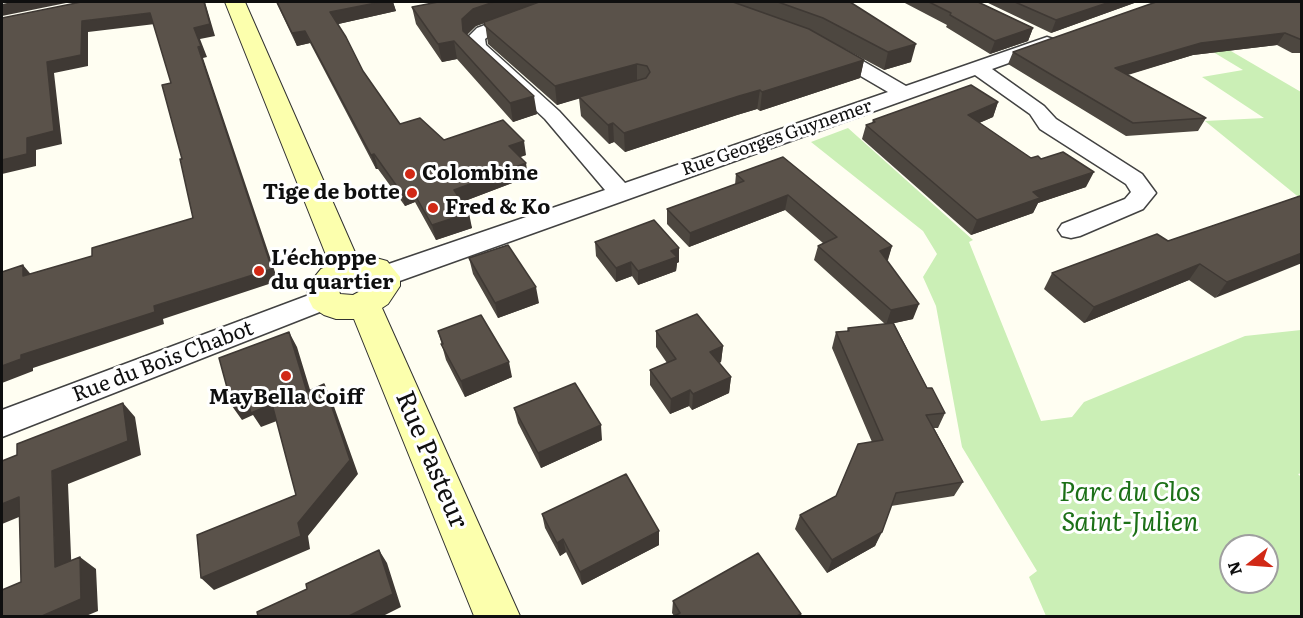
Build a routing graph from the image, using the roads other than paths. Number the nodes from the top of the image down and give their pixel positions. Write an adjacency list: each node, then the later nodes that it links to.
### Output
1 (235, 2): 11 (street)
2 (562, 2): 8 (street)
3 (1051, 36): 5 (street, Rue Georges Guynemer)
4 (813, 41): 6 (street)
5 (976, 67): 6 (street, Rue Georges Guynemer); 10 (street)
6 (904, 93): 9 (street, Rue Georges Guynemer)
7 (573, 108): 8 (street)
8 (552, 115): 9 (street)
9 (620, 192): 12 (street, Rue Georges Guynemer)
10 (1071, 230)
11 (347, 269): 12 (street); 13 (street)
12 (374, 290): 13 (street); 15 (street, Rue Pasteur)
13 (324, 299): 14 (street, Rue du Bois Chabot)
14 (2, 424)
15 (497, 616)

